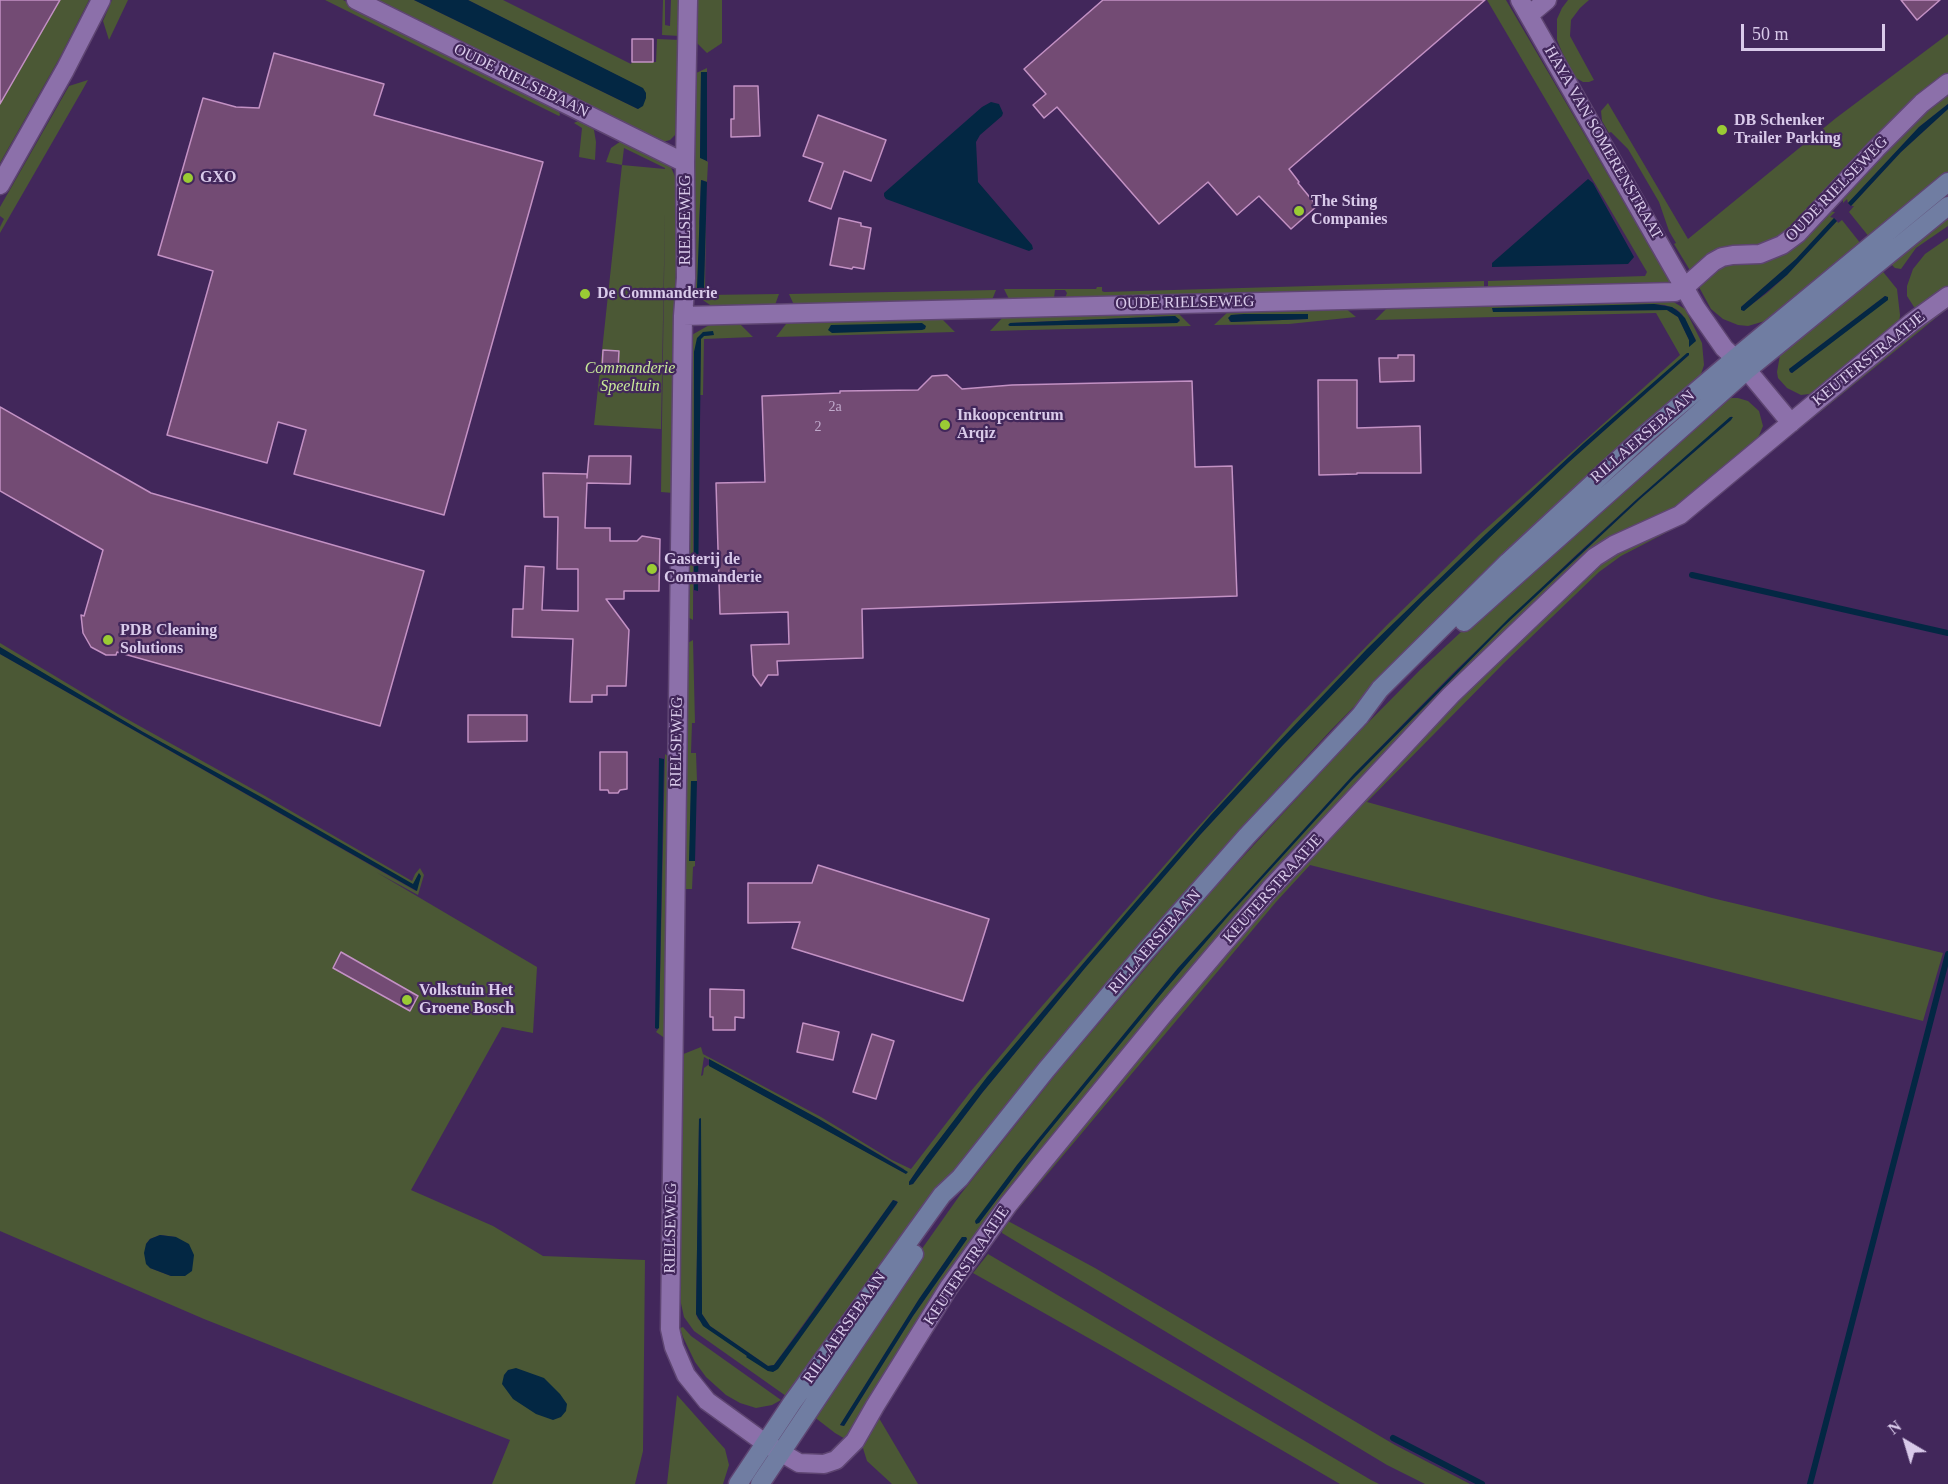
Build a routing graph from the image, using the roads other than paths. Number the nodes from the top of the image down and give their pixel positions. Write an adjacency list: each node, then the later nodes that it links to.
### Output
1 (101, 0): 9 (street)
2 (356, 0): 7 (street, OUDE RIELSEBAAN)
3 (688, 0): 7 (street, RIELSEWEG)
4 (1547, 0): 5 (street)
5 (1524, 7): 11 (street, HAYA VAN SOMERENSTRAAT)
6 (1948, 83): 11 (street, OUDE RIELSEWEG)
7 (685, 163): 13 (street, RIELSEWEG)
8 (1948, 182): 14 (street, RILLAERSEBAAN)
9 (0, 185)
10 (1948, 206): 14 (street, RILLAERSEBAAN)
11 (1685, 287): 13 (street, OUDE RIELSEWEG); 14 (street)
12 (1948, 296): 15 (street, KEUTERSTRAATJE)
13 (683, 316): 17 (street, RIELSEWEG)
14 (1740, 364): 15 (street); 16 (street, RILLAERSEBAAN)
15 (1791, 423): 18 (street, KEUTERSTRAATJE)
16 (960, 1178): 17 (street, RILLAERSEBAAN); 19 (street, RILLAERSEBAAN)
17 (765, 1443): 19 (street, RIELSEWEG); 20 (street, RILLAERSEBAAN)
18 (850, 1448): 19 (street, RIELSEWEG)
19 (781, 1453): 21 (street, RILLAERSEBAAN)
20 (738, 1484)
21 (760, 1484)

